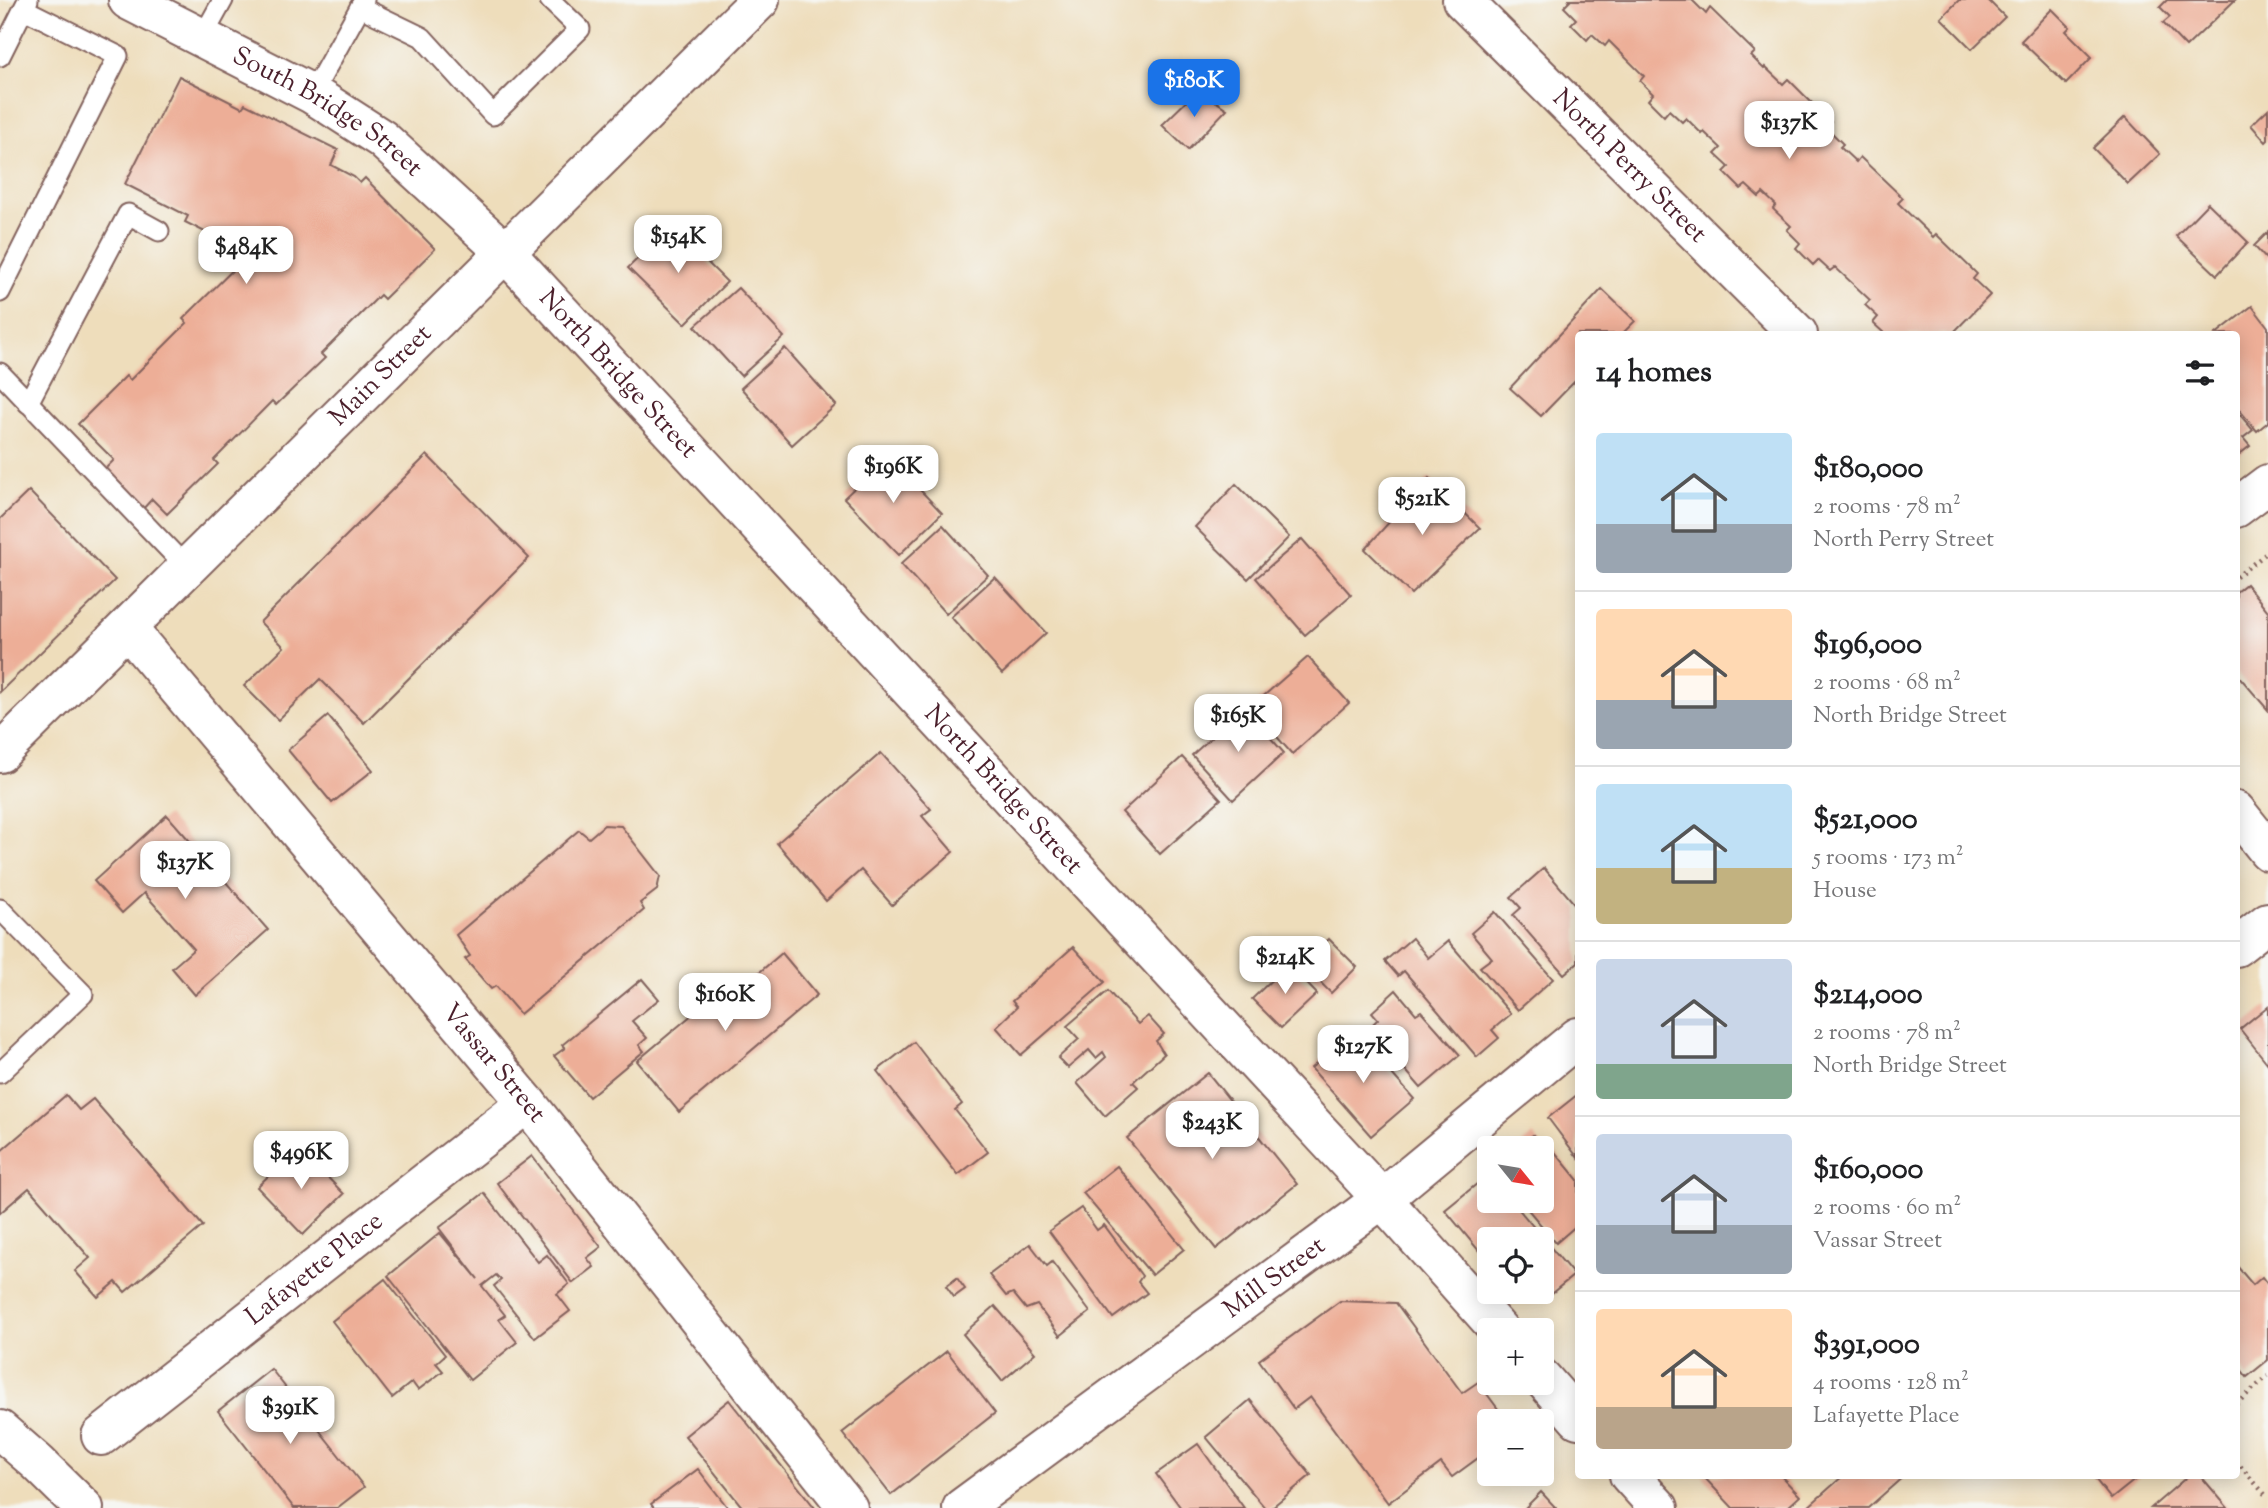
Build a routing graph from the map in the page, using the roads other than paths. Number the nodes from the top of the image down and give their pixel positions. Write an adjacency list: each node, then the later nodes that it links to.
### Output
1 (128, 0): 8 (street, South Bridge Street)
2 (223, 0): 8 (lane)
3 (550, 0): 6 (lane)
4 (760, 0): 12 (street, Main Street)
5 (1462, 0): 14 (street, North Perry Street)
6 (362, 4): 10 (lane)
7 (26, 5): 9 (lane); 13 (lane)
8 (202, 38): 10 (street, South Bridge Street)
9 (0, 56)
10 (312, 94): 12 (street, South Bridge Street)
11 (159, 231): 16 (lane)
12 (505, 252): 19 (street, Main Street); 30 (street, North Bridge Street)
13 (0, 292)
14 (1795, 331)
15 (0, 373): 16 (lane)
16 (28, 404): 19 (lane)
17 (2268, 484): 18 (street)
18 (2240, 505)
19 (187, 568): 20 (street, Main Street)
20 (127, 628): 21 (street, Main Street); 29 (street, Vassar Street)
21 (0, 753)
22 (2240, 816): 23 (street)
23 (2268, 851)
24 (0, 909): 28 (lane)
25 (2268, 922): 26 (street)
26 (2240, 944)
27 (1575, 1039): 30 (street, Mill Street)
28 (0, 1073)
29 (527, 1103): 35 (street, Lafayette Place); 38 (street, Vassar Street)
30 (1382, 1199): 31 (street, North Bridge Street); 39 (street, Mill Street)
31 (1488, 1318)
32 (1554, 1392): 33 (street)
33 (1575, 1416)
34 (0, 1430): 37 (street)
35 (101, 1436)
36 (1633, 1479): 40 (street)
37 (84, 1508)
38 (848, 1508)
39 (962, 1508)
40 (1659, 1508)

